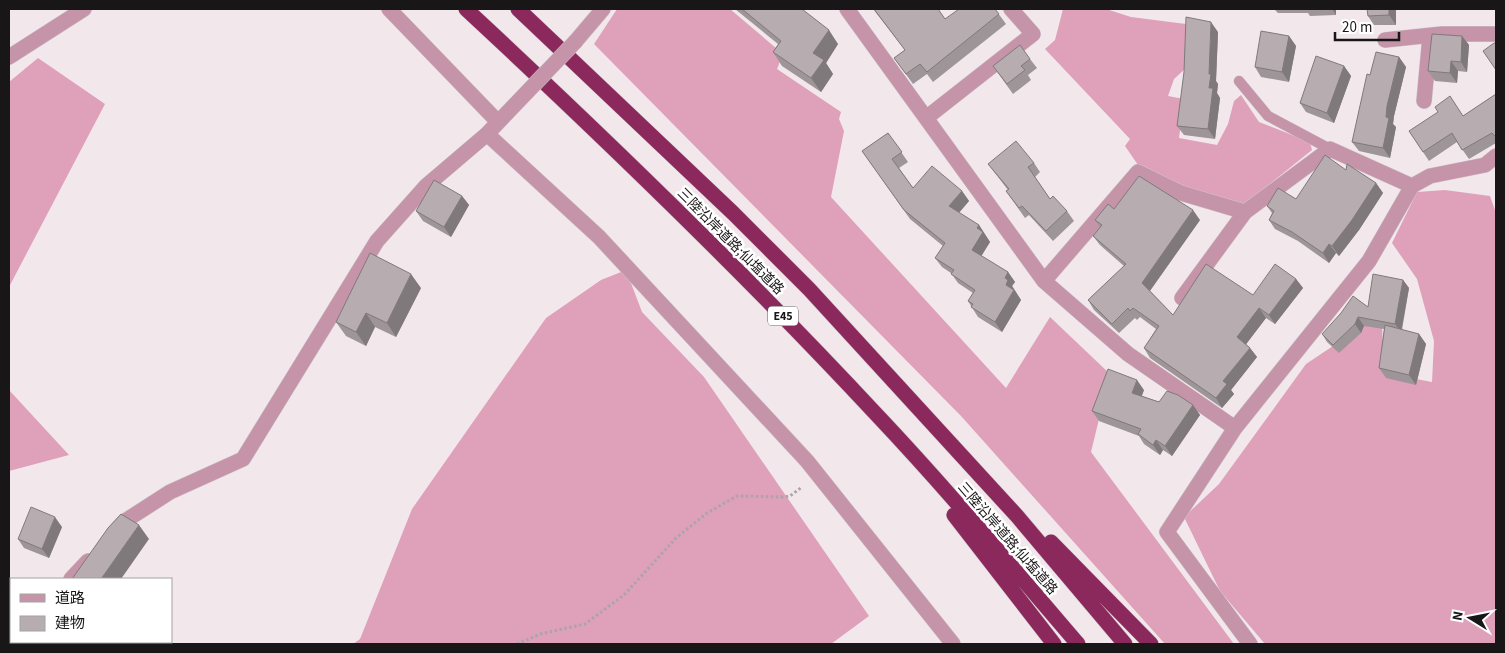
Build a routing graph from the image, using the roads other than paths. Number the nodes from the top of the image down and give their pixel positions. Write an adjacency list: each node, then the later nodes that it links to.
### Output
1 (84, 9): 11 (street)
2 (389, 9): 14 (street)
3 (466, 9): 24 (highway, 三陸沿岸道路;仙塩道路 / E45)
4 (518, 9): 23 (highway, 三陸沿岸道路;仙塩道路 / E45)
5 (603, 9): 14 (street, bridge)
6 (847, 9): 15 (street)
7 (1011, 9): 15 (street)
8 (1496, 34): 9 (street)
9 (1430, 36): 10 (street); 13 (street)
10 (1384, 40)
11 (9, 56)
12 (1239, 81): 17 (lane)
13 (1424, 101)
14 (503, 118): 16 (street)
15 (926, 118): 21 (street)
16 (487, 134): 26 (street); 27 (street)
17 (1330, 149): 19 (street); 20 (street)
18 (1496, 156): 19 (street)
19 (1412, 186): 25 (street)
20 (1245, 212): 21 (street); 22 (street)
21 (1044, 280): 25 (street)
22 (1182, 298)
23 (892, 381): 30 (highway, 三陸沿岸道路;仙塩道路 / E45); 31 (highway)
24 (878, 415): 28 (highway); 29 (highway, 三陸沿岸道路;仙塩道路 / E45)
25 (1235, 428): 32 (street)
26 (72, 578)
27 (953, 644)
28 (1054, 644)
29 (1078, 644)
30 (1126, 644)
31 (1151, 644)
32 (1250, 644)

